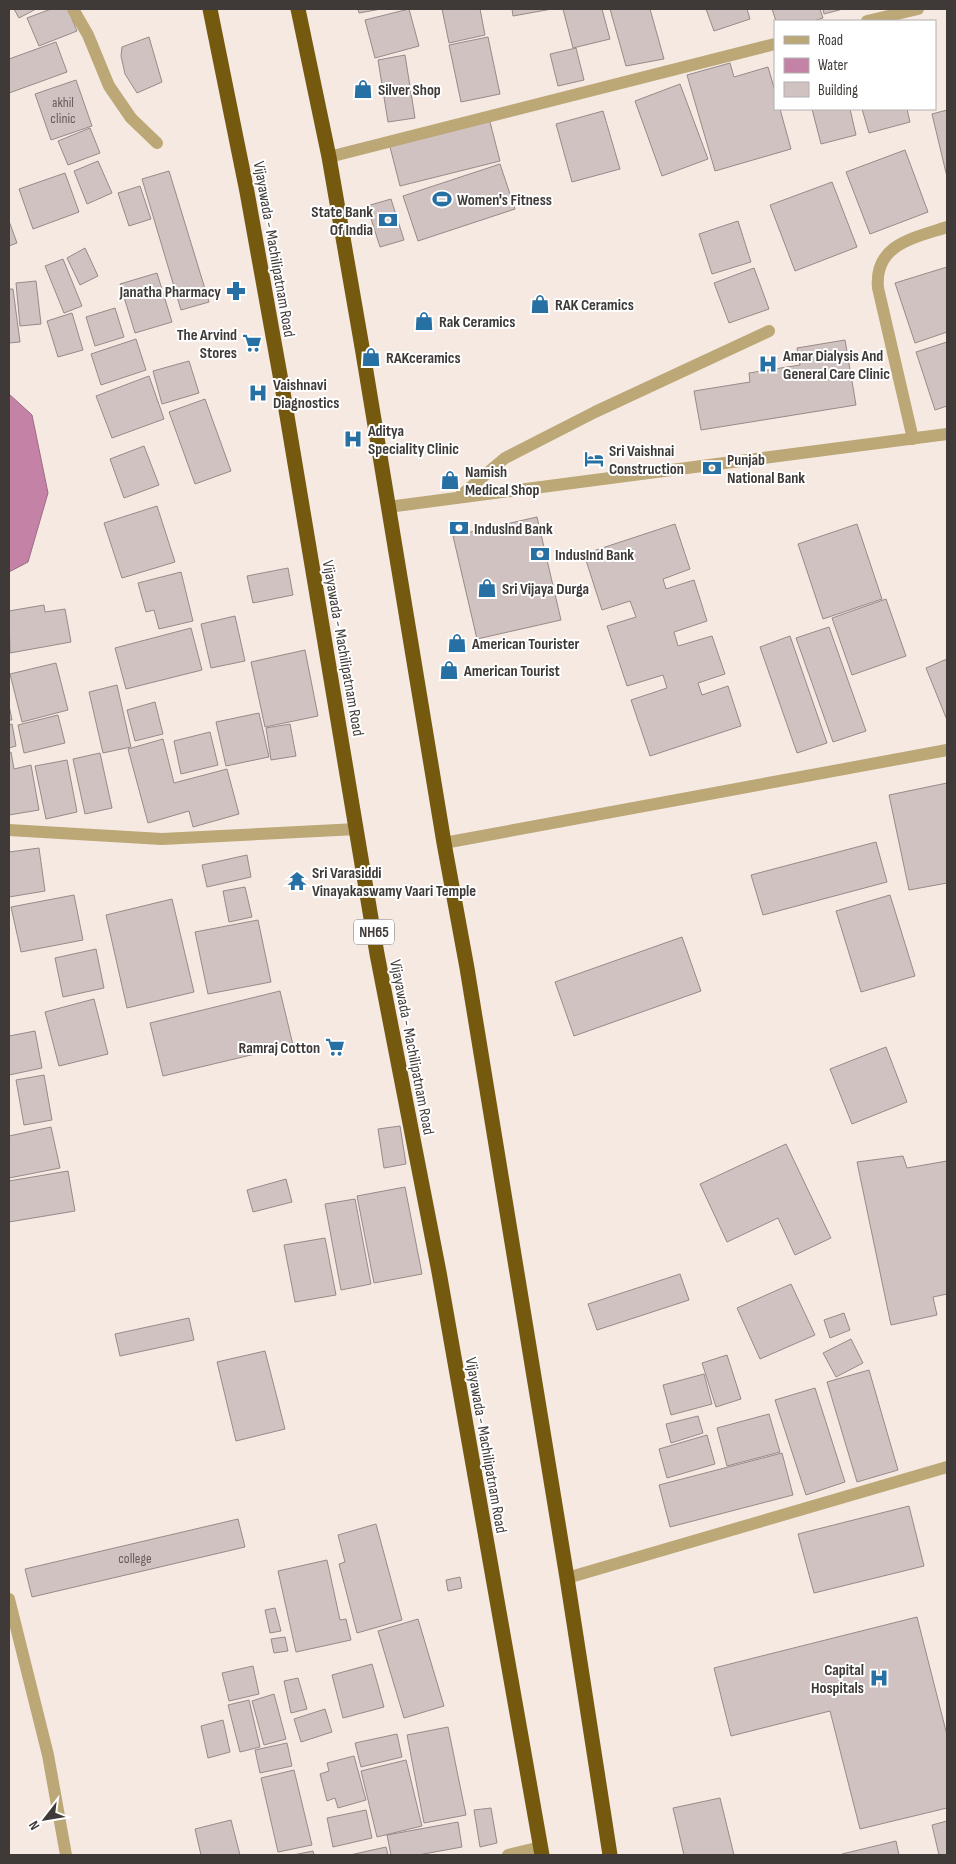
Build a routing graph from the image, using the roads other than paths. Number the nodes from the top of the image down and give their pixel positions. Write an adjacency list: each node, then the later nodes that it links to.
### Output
1 (73, 9): 7 (street)
2 (210, 9): 16 (highway, Vijayawada - Machilipatnam Road / NH65)
3 (298, 9): 8 (highway)
4 (918, 9): 5 (street)
5 (871, 20)
6 (774, 44): 8 (street)
7 (157, 143)
8 (329, 157): 14 (highway)
9 (947, 228): 12 (street)
10 (769, 331): 13 (street)
11 (947, 434): 12 (street)
12 (913, 439): 13 (street)
13 (459, 497): 14 (street)
14 (388, 507): 18 (highway)
15 (947, 750): 18 (street)
16 (357, 829): 17 (street); 22 (highway, Vijayawada - Machilipatnam Road / NH65)
17 (9, 830)
18 (444, 843): 20 (highway)
19 (947, 1467): 20 (street)
20 (567, 1578): 25 (highway)
21 (9, 1599): 23 (street)
22 (541, 1851): 24 (street)
23 (66, 1855)
24 (508, 1855)
25 (610, 1855)

